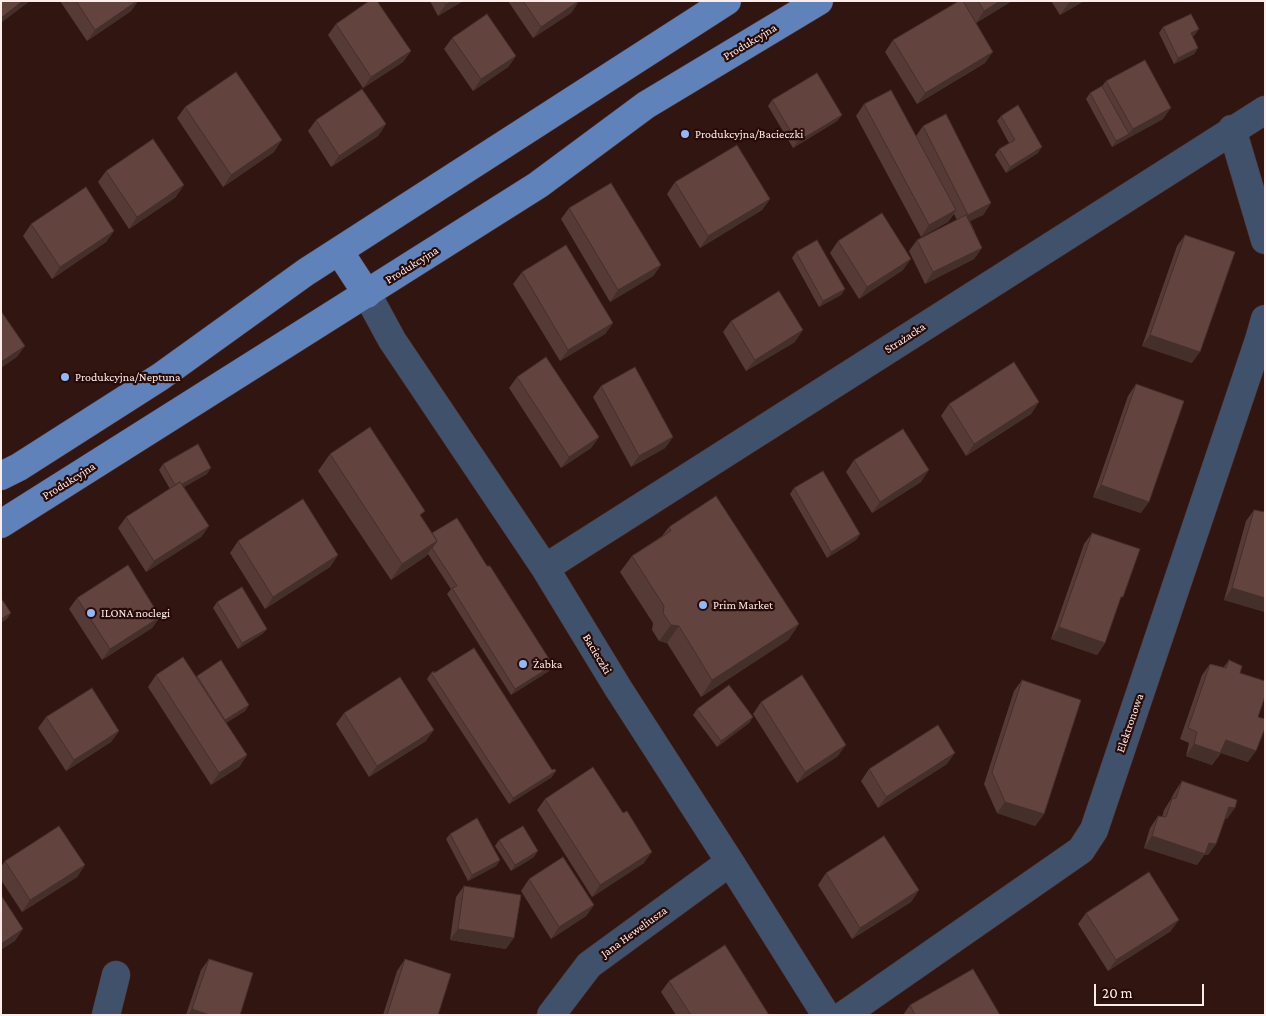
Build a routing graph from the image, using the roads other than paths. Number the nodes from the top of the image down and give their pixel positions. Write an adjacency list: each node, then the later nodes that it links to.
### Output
1 (727, 1): 6 (main road)
2 (819, 1): 7 (main road, Produkcyjna)
3 (1265, 110): 4 (street, Strażacka)
4 (1232, 129): 5 (street); 11 (street, Strażacka)
5 (1265, 240)
6 (338, 251): 7 (main road); 9 (main road)
7 (367, 294): 10 (main road, Produkcyjna); 11 (street, Bacieczki)
8 (1265, 320): 17 (street, Elektronowa)
9 (1, 476)
10 (1, 524)
11 (545, 568): 12 (street, Bacieczki)
12 (730, 862): 15 (street, Jana Heweliusza); 16 (street, Bacieczki)
13 (116, 975): 14 (street)
14 (106, 1015)
15 (551, 1015)
16 (826, 1015)
17 (844, 1015)

